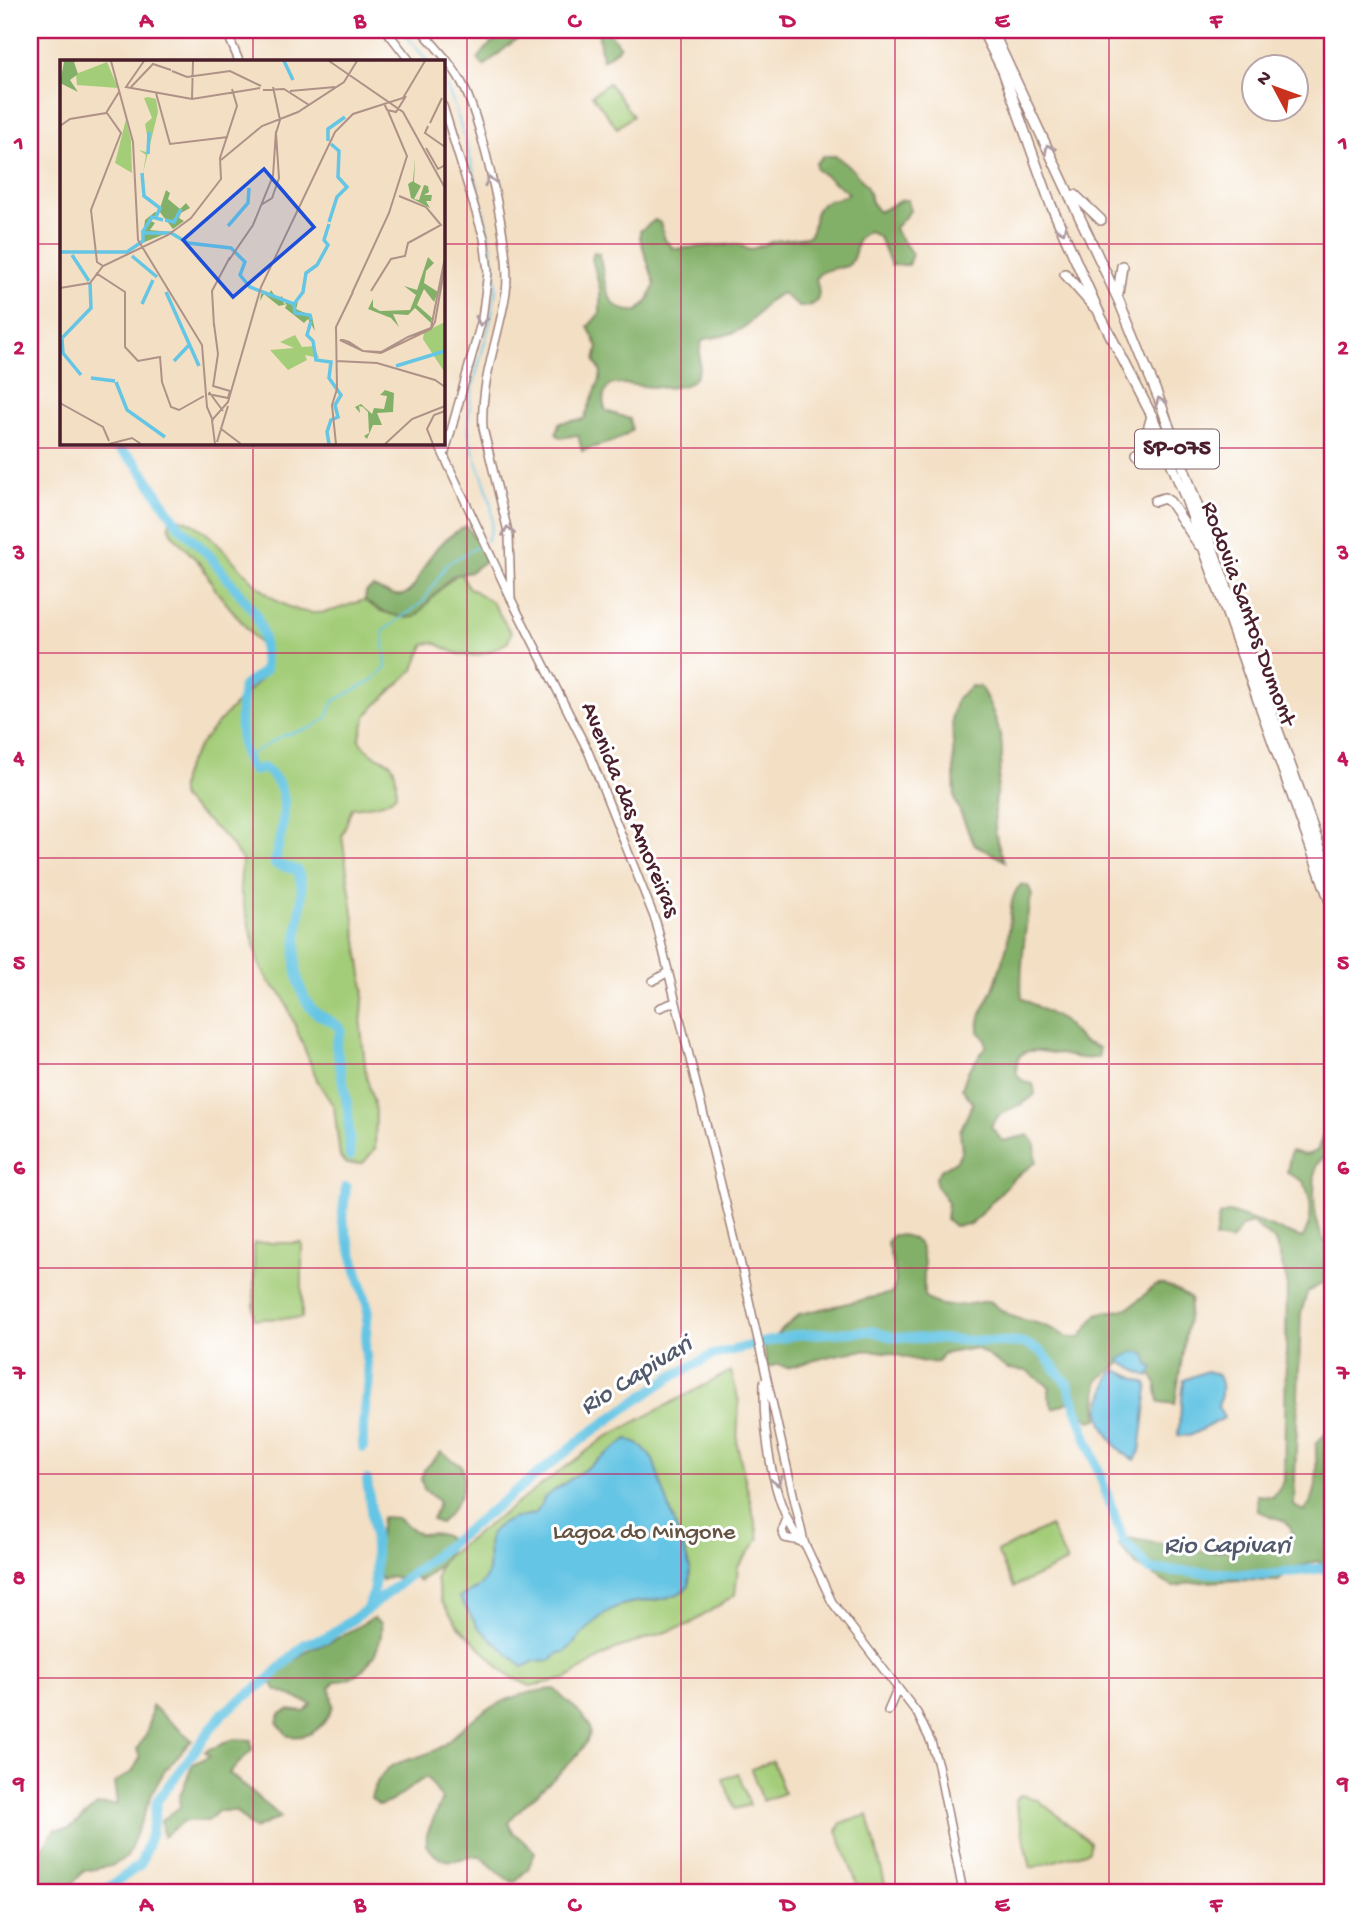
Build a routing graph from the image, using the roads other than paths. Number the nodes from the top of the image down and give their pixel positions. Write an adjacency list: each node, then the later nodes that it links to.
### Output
1 (226, 30): 6 (main road)
2 (386, 30): 7 (main road)
3 (421, 30): 23 (main road, one-way to 3)
4 (982, 30): 14 (highway, Rodovia Santos Dumont / SP-075, one-way to 14)
5 (992, 30): 9 (highway, Rodovia Santos Dumont / SP-075, one-way to 5)
6 (239, 60)
7 (409, 60)
8 (444, 109): 16 (main road, one-way to 16)
9 (1063, 178): 10 (highway); 13 (highway, Rodovia Santos Dumont / SP-075)
10 (1101, 220)
11 (1122, 266): 13 (highway)
12 (1065, 274): 14 (highway)
13 (1119, 301): 24 (highway, Rodovia Santos Dumont / SP-075, one-way to 13)
14 (1101, 317): 15 (highway, Rodovia Santos Dumont / SP-075)
15 (1152, 416): 19 (highway); 22 (highway, Rodovia Santos Dumont / SP-075)
16 (451, 437): 17 (main road); 20 (main road)
17 (444, 440)
18 (438, 444): 20 (main road, Avenida das Amoreiras)
19 (1136, 453)
20 (444, 456): 23 (main road, Avenida das Amoreiras)
21 (1155, 501): 22 (highway)
22 (1207, 555): 25 (highway, Rodovia Santos Dumont / SP-075)
23 (511, 599): 26 (main road, Avenida das Amoreiras)
24 (1332, 881)
25 (1332, 907)
26 (668, 972): 27 (main road); 28 (main road, Avenida das Amoreiras)
27 (653, 981)
28 (675, 1002): 29 (main road); 30 (main road, Avenida das Amoreiras)
29 (659, 1008)
30 (765, 1377): 31 (main road, Avenida das Amoreiras); 32 (main road, Avenida das Amoreiras, one-way to 32)
31 (797, 1519): 32 (main road); 33 (main road, Avenida das Amoreiras)
32 (786, 1521): 33 (main road)
33 (804, 1544): 34 (main road, Avenida das Amoreiras)
34 (898, 1688): 35 (main road); 36 (main road, Avenida das Amoreiras)
35 (888, 1711)
36 (963, 1892)

